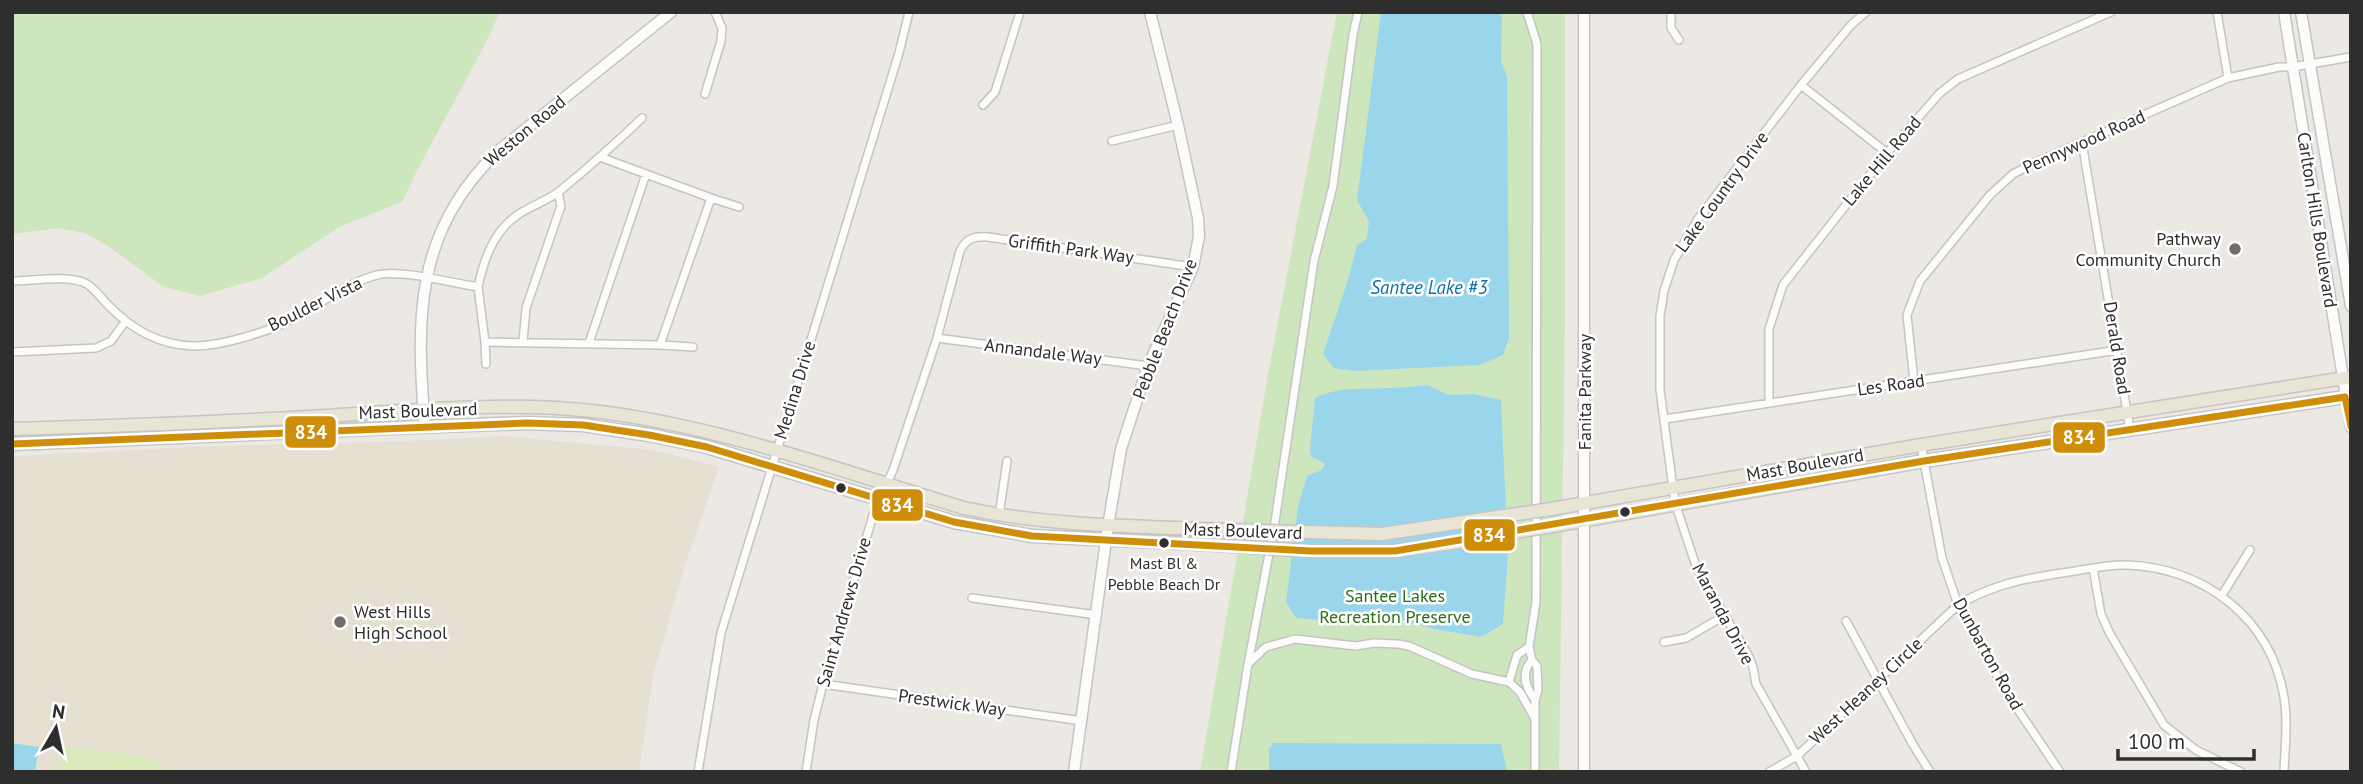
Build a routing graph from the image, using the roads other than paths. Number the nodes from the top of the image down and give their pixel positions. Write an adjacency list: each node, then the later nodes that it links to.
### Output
1 (671, 12): 35 (street, Weston Road)
2 (715, 12): 21 (street)
3 (909, 12): 65 (street, Medina Drive)
4 (1020, 12): 22 (street)
5 (1150, 12): 24 (street, Pebble Beach Drive)
6 (1358, 12): 89 (street)
7 (1527, 12): 87 (street)
8 (1584, 12): 72 (street, Fanita Parkway)
9 (1671, 12): 15 (street)
10 (1866, 12): 20 (street, Lake Country Drive)
11 (2111, 12): 27 (street, Lake Hill Road)
12 (2217, 12): 19 (street)
13 (2284, 12): 18 (street, Carlton Hills Boulevard)
14 (2301, 12): 17 (street, Carlton Hills Boulevard)
15 (1679, 40)
16 (2351, 57): 17 (street, Pennywood Road)
17 (2309, 64): 18 (street, Pennywood Road); 38 (street, Carlton Hills Boulevard)
18 (2293, 67): 19 (street, Pennywood Road); 50 (street, Carlton Hills Boulevard)
19 (2228, 78): 26 (street, Pennywood Road)
20 (1801, 85): 27 (street); 56 (street, Lake Country Drive)
21 (705, 94)
22 (983, 105)
23 (642, 118): 28 (street)
24 (1178, 125): 25 (street); 34 (street, Pebble Beach Drive)
25 (1112, 141)
26 (2082, 142): 46 (street, Derald Road); 51 (street, Pennywood Road)
27 (1888, 153): 53 (street, Lake Hill Road)
28 (600, 157): 29 (street); 30 (street)
29 (646, 174): 31 (street); 43 (street)
30 (558, 192): 37 (street); 41 (street)
31 (711, 198): 32 (street); 44 (street)
32 (739, 207)
33 (960, 256): 34 (street, Griffith Park Way); 40 (street, Saint Andrews Drive)
34 (1193, 267): 49 (street, Pebble Beach Drive)
35 (427, 279): 37 (street, Boulder Vista); 39 (street, Boulder Vista); 54 (street, Weston Road)
36 (12, 281): 39 (street, Boulder Vista)
37 (478, 287): 42 (street)
38 (2351, 306)
39 (125, 322): 47 (street)
40 (937, 338): 49 (street, Annandale Way); 69 (street, Saint Andrews Drive)
41 (523, 341): 42 (street); 43 (street)
42 (485, 342): 48 (street)
43 (589, 343): 44 (street)
44 (660, 345): 45 (street)
45 (693, 347)
46 (2118, 350): 51 (street, Les Road); 55 (street, Derald Road)
47 (12, 352)
48 (486, 364)
49 (1148, 366): 76 (street, Pebble Beach Drive)
50 (2347, 377): 52 (street, Carlton Hills Boulevard); 55 (main road, Mast Boulevard)
51 (1914, 382): 53 (street, Les Road)
52 (2348, 396): 59 (street, Carlton Hills Boulevard); 61 (main road, Mast Boulevard)
53 (1769, 402): 56 (street, Les Road)
54 (424, 409): 57 (main road, Mast Boulevard); 58 (street, Weston Road); 65 (main road, Mast Boulevard)
55 (2127, 413): 61 (street, Derald Road); 64 (main road, Mast Boulevard)
56 (1664, 419): 70 (street, Lake Country Drive)
57 (216, 422): 60 (main road, Mast Boulevard); 62 (main road)
58 (425, 427): 62 (main road, Mast Boulevard); 68 (main road, Mast Boulevard)
59 (2351, 427)
60 (12, 429)
61 (2130, 430): 67 (main road, Mast Boulevard)
62 (130, 441): 63 (main road, Mast Boulevard)
63 (12, 444)
64 (1921, 445): 67 (street, Dunbarton Road); 70 (main road, Mast Boulevard)
65 (777, 450): 68 (street, Medina Drive); 69 (main road, Mast Boulevard)
66 (1007, 461): 74 (street)
67 (1924, 461): 73 (main road, Mast Boulevard); 82 (street, Dunbarton Road)
68 (772, 467): 71 (main road, Mast Boulevard); 97 (street, Medina Drive)
69 (887, 485): 71 (street, Saint Andrews Drive); 74 (main road, Mast Boulevard)
70 (1672, 487): 72 (main road, Mast Boulevard); 73 (street, Maranda Drive)
71 (879, 499): 77 (main road, Mast Boulevard); 92 (street, Saint Andrews Drive)
72 (1585, 501): 75 (street, Fanita Parkway); 76 (main road, Mast Boulevard, bridge)
73 (1675, 503): 75 (main road, Mast Boulevard); 84 (street, Maranda Drive)
74 (999, 516): 76 (main road, Mast Boulevard)
75 (1585, 519): 77 (main road, Mast Boulevard, bridge); 102 (street, Fanita Parkway)
76 (1108, 526): 77 (street, Pebble Beach Drive)
77 (1106, 541): 83 (street, Pebble Beach Drive)
78 (2250, 550): 80 (street)
79 (2093, 568): 80 (street, West Heaney Circle); 82 (street, West Heaney Circle); 107 (street)
80 (2222, 595): 108 (street, West Heaney Circle)
81 (972, 598): 83 (street)
82 (1958, 605): 90 (street, West Heaney Circle); 106 (street, Dunbarton Road)
83 (1097, 615): 94 (street, Pebble Beach Drive)
84 (1724, 616): 86 (street); 96 (street, Maranda Drive)
85 (1846, 621): 90 (street)
86 (1664, 642)
87 (1529, 647): 88 (street); 91 (street)
88 (1532, 660): 93 (street); 93 (street)
89 (1248, 664): 91 (street); 100 (street)
90 (1878, 680): 96 (street, West Heaney Circle); 105 (street)
91 (1509, 682): 95 (street)
92 (823, 684): 94 (street, Prestwick Way); 98 (street, Saint Andrews Drive)
93 (1535, 700): 95 (street)
94 (1082, 720): 99 (street, Pebble Beach Drive)
95 (1535, 721): 101 (street)
96 (1797, 756): 103 (street, West Heaney Circle); 104 (street, Maranda Drive)
97 (698, 772)
98 (806, 772)
99 (1074, 772)
100 (1231, 772)
101 (1535, 772)
102 (1584, 772)
103 (1769, 772)
104 (1806, 772)
105 (1930, 772)
106 (2060, 772)
107 (2241, 772)
108 (2284, 772)

